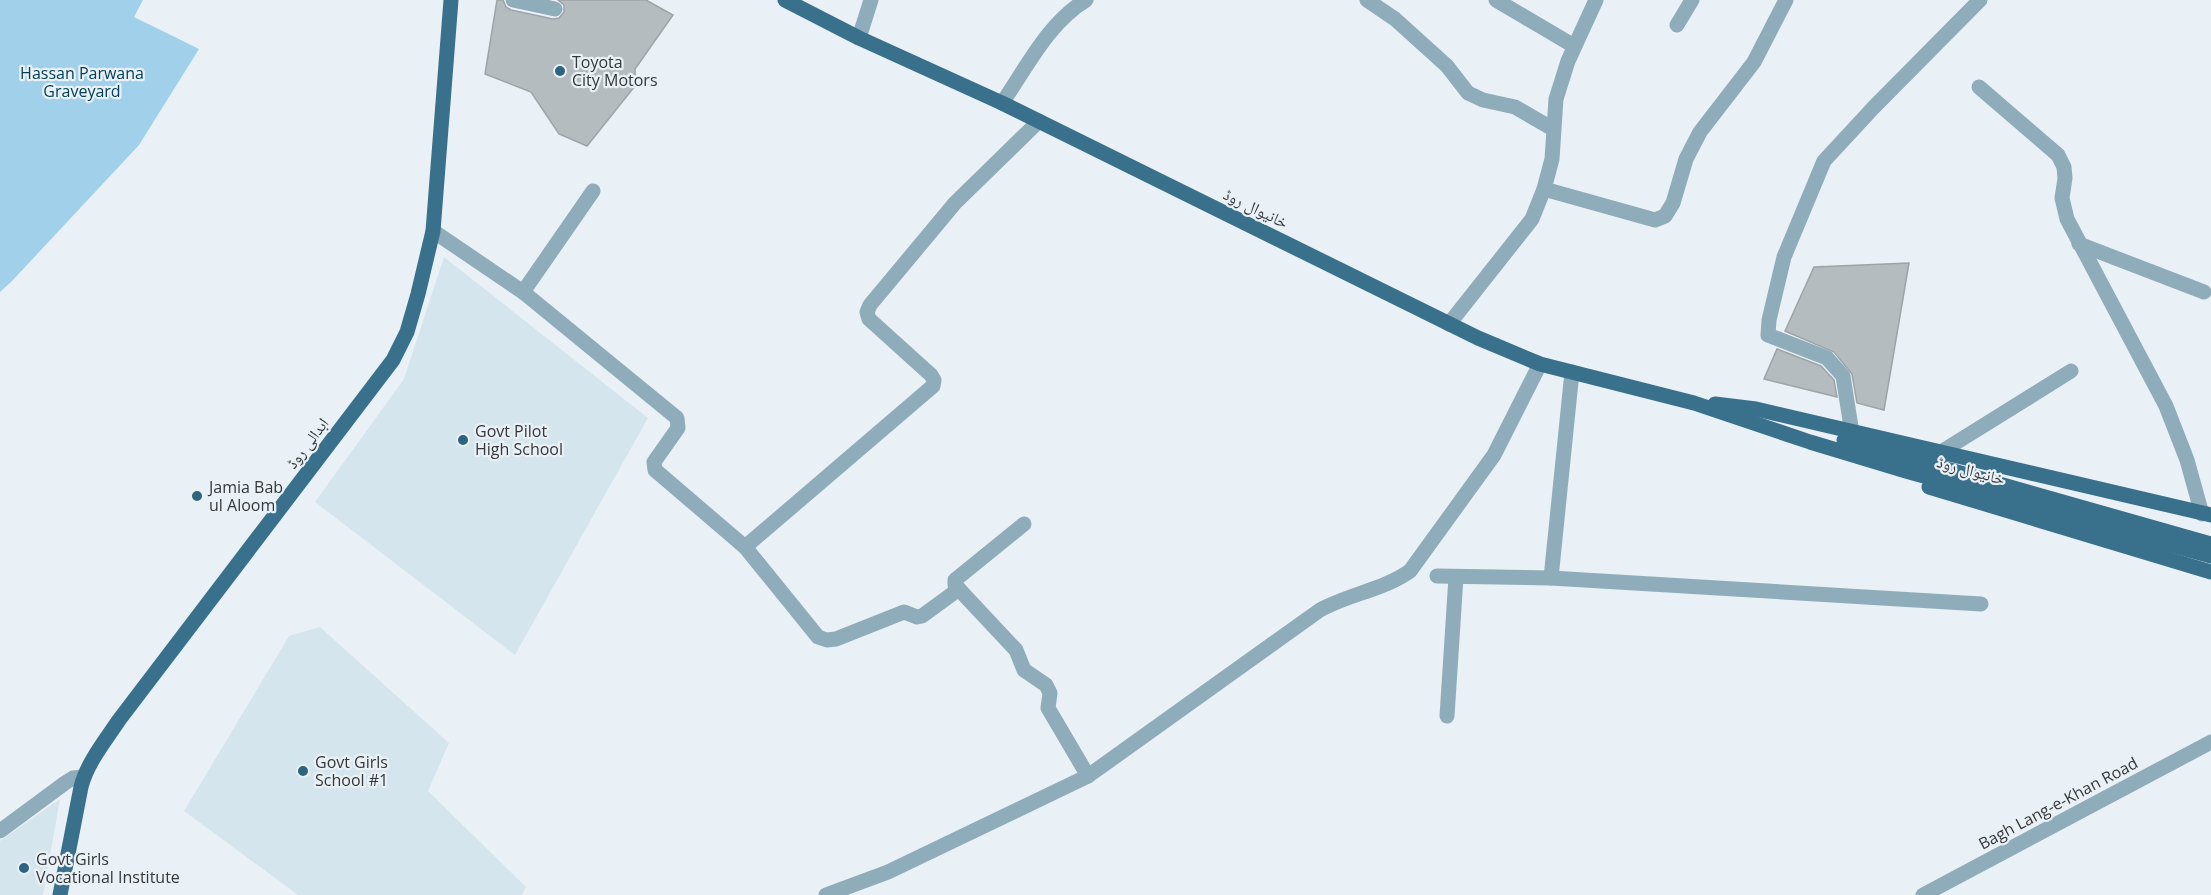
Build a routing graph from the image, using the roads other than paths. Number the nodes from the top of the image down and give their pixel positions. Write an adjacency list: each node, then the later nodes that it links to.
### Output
1 (451, 0): 22 (main road, ابدالی روڈ)
2 (513, 0): 12 (street)
3 (785, 0): 14 (main road, خانیوال روڈ)
4 (871, 0): 14 (street)
5 (1086, 0): 17 (street)
6 (1367, 0): 19 (street)
7 (1496, 0): 15 (street)
8 (1596, 0): 15 (street)
9 (1692, 0): 13 (street)
10 (1786, 0): 20 (street)
11 (1980, 0): 32 (street)
12 (555, 9)
13 (1677, 25)
14 (859, 38): 17 (main road, خانیوال روڈ)
15 (1574, 46): 19 (street)
16 (1979, 87): 23 (street)
17 (1002, 103): 18 (main road, خانیوال روڈ)
18 (1039, 121): 26 (main road, خانیوال روڈ); 38 (street)
19 (1553, 129): 20 (street)
20 (1544, 189): 26 (street)
21 (593, 191): 24 (street)
22 (433, 231): 24 (street); 49 (main road, ابدالی روڈ)
23 (2079, 244): 25 (street); 35 (street)
24 (523, 292): 38 (street)
25 (2204, 292)
26 (1449, 324): 27 (main road, خانیوال روڈ)
27 (1540, 363): 29 (main road, خانیوال روڈ); 48 (street)
28 (2071, 371): 33 (street)
29 (1572, 372): 30 (main road, خانیوال روڈ); 43 (street)
30 (1694, 403): 31 (main road, خانیوال روڈ); 32 (main road)
31 (1724, 413): 34 (main road, خانیوال روڈ); 40 (main road)
32 (1852, 433): 33 (main road)
33 (1941, 452): 35 (main road)
34 (1908, 466): 37 (main road, خانیوال روڈ); 39 (main road, خانیوال روڈ)
35 (2208, 516)
36 (1024, 524): 44 (street)
37 (2211, 544)
38 (744, 547): 44 (street)
39 (2211, 556)
40 (2211, 572)
41 (1437, 576): 42 (street)
42 (1456, 576): 43 (street); 46 (street)
43 (1551, 578): 45 (street)
44 (959, 589): 48 (street)
45 (1981, 604)
46 (1447, 716)
47 (2211, 742): 53 (street, Bagh Lang-e-Khan Road)
48 (1088, 776): 52 (street)
49 (83, 777): 50 (street); 51 (main road, ابدالی روڈ)
50 (0, 831)
51 (60, 895)
52 (826, 895)
53 (1923, 895)

